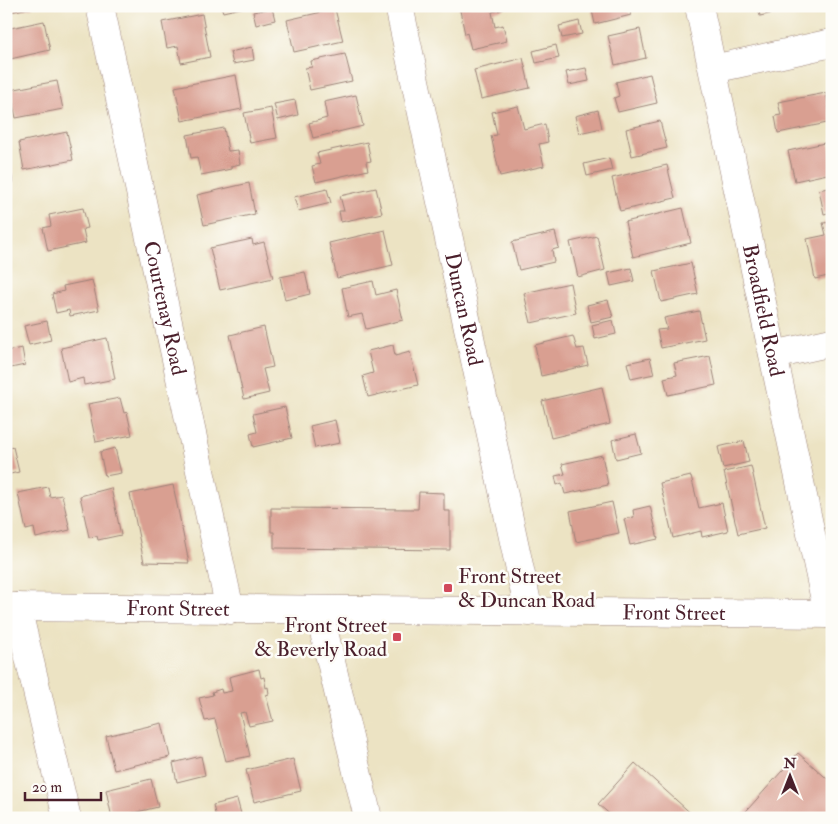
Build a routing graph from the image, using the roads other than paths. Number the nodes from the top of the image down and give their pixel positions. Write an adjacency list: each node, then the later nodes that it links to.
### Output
1 (100, 6): 9 (street, Courtenay Road)
2 (399, 6): 11 (street, Duncan Road)
3 (699, 6): 5 (street, Broadfield Road)
4 (832, 43): 5 (street)
5 (712, 69): 7 (street, Broadfield Road)
6 (832, 342): 7 (street)
7 (774, 354): 12 (street, Broadfield Road)
8 (12, 607): 9 (street, Front Street); 13 (street)
9 (230, 610): 10 (street, Front Street)
10 (319, 611): 11 (street, Front Street); 14 (street)
11 (529, 612): 12 (street, Front Street)
12 (830, 614)
13 (67, 818)
14 (368, 818)

